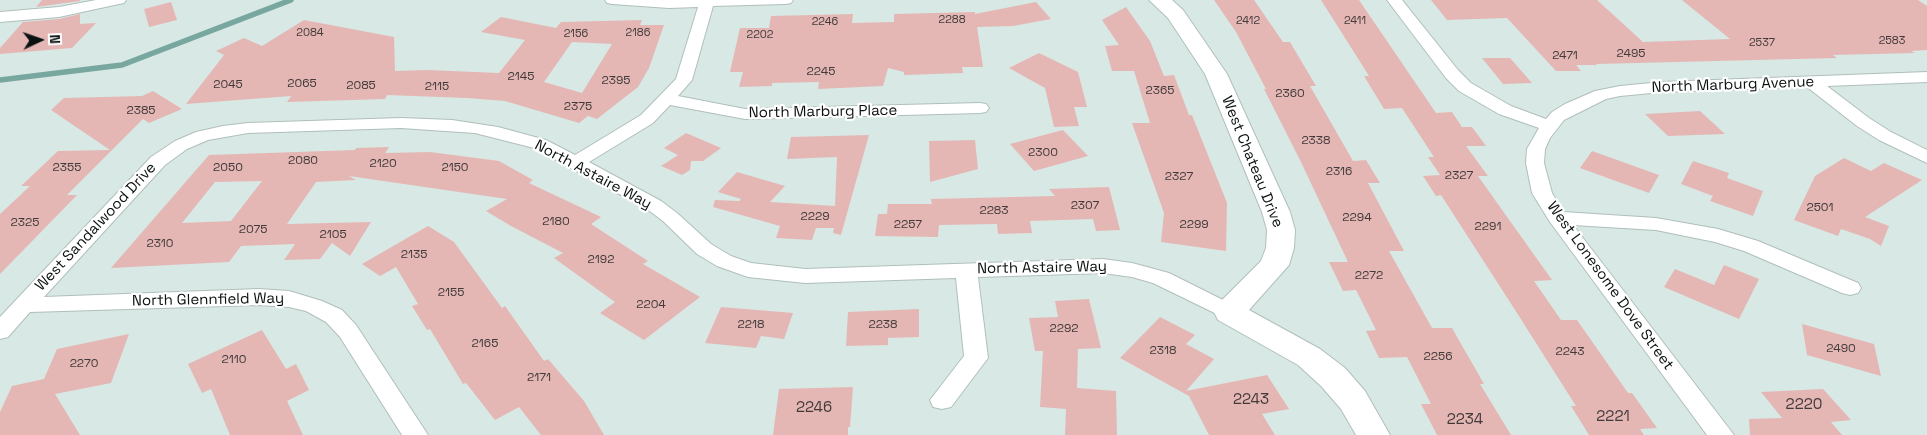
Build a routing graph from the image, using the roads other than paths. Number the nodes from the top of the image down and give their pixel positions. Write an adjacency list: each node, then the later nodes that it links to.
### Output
1 (118, 0): 7 (street)
2 (612, 0): 6 (street)
3 (786, 0): 6 (street)
4 (1159, 0): 20 (street, West Chateau Drive)
5 (1394, 0): 12 (street)
6 (707, 2): 10 (street)
7 (0, 17)
8 (1927, 77): 9 (street, North Marburg Avenue)
9 (1812, 82): 12 (street, North Marburg Avenue); 14 (street)
10 (667, 99): 11 (street, North Marburg Place); 15 (street)
11 (980, 108)
12 (1548, 126): 16 (street, West Lonesome Dove Street)
13 (202, 136): 15 (street, North Astaire Way); 19 (street, West Sandalwood Drive)
14 (1927, 157)
15 (576, 162): 17 (street, North Astaire Way)
16 (1557, 218): 18 (street); 25 (street, West Lonesome Dove Street)
17 (966, 270): 20 (street, North Astaire Way); 22 (street, North Astaire Way)
18 (1850, 288)
19 (24, 305): 21 (street, West Sandalwood Drive); 23 (street, North Glennfield Way)
20 (1229, 312): 24 (street)
21 (0, 331)
22 (942, 400)
23 (415, 435)
24 (1373, 435)
25 (1721, 435)

